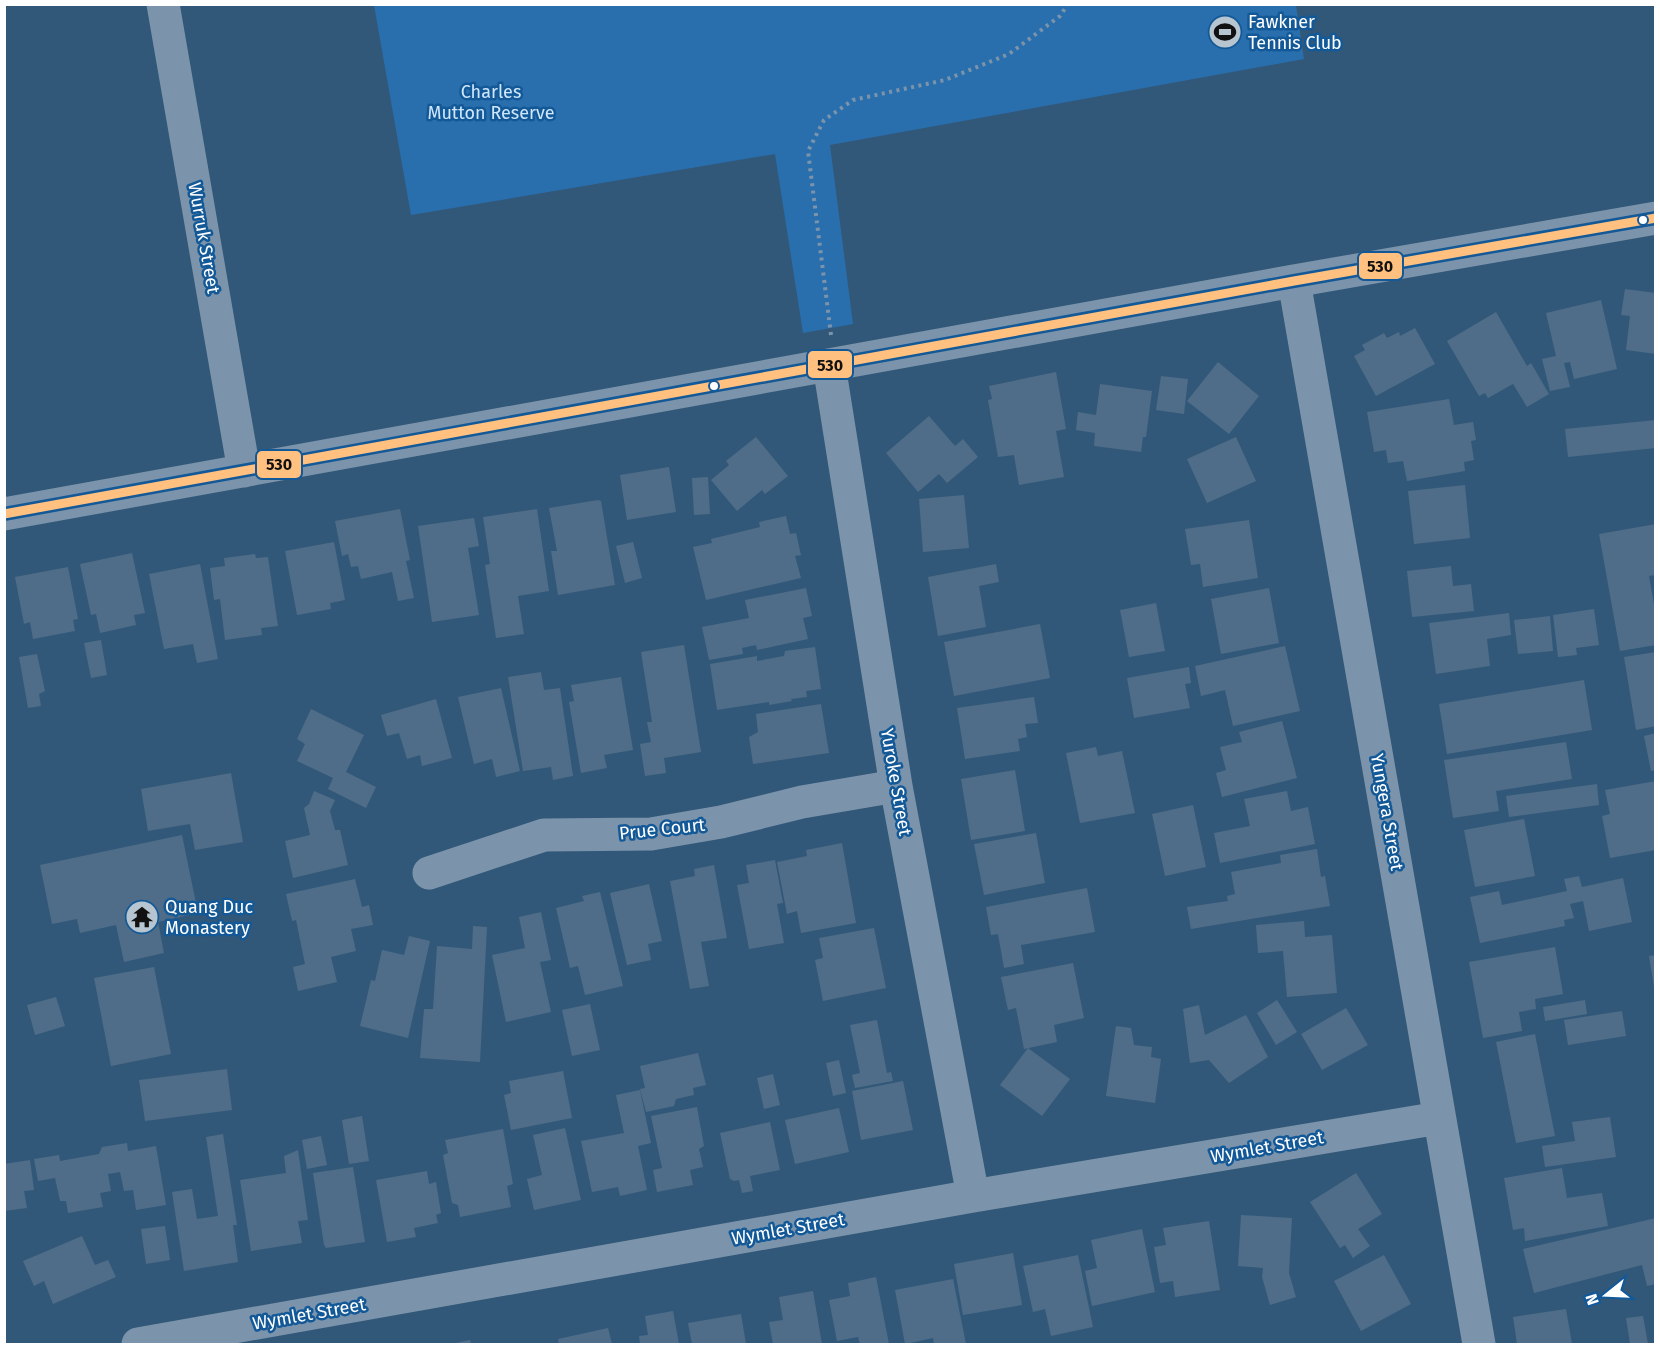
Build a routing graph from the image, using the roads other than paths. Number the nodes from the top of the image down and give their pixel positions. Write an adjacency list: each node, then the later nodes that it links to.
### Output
1 (163, 4): 5 (street, Wurruk Street)
2 (1656, 218): 3 (street)
3 (1294, 281): 4 (street); 9 (street, Yungera Street)
4 (829, 365): 5 (street); 7 (street, Yuroke Street)
5 (244, 471): 6 (street)
6 (4, 514)
7 (896, 786): 8 (street, Prue Court); 10 (street, Yuroke Street)
8 (429, 873)
9 (1439, 1118): 10 (street, Wymlet Street); 12 (street, Yungera Street)
10 (973, 1196): 11 (street, Wymlet Street)
11 (138, 1344)
12 (1479, 1344)

